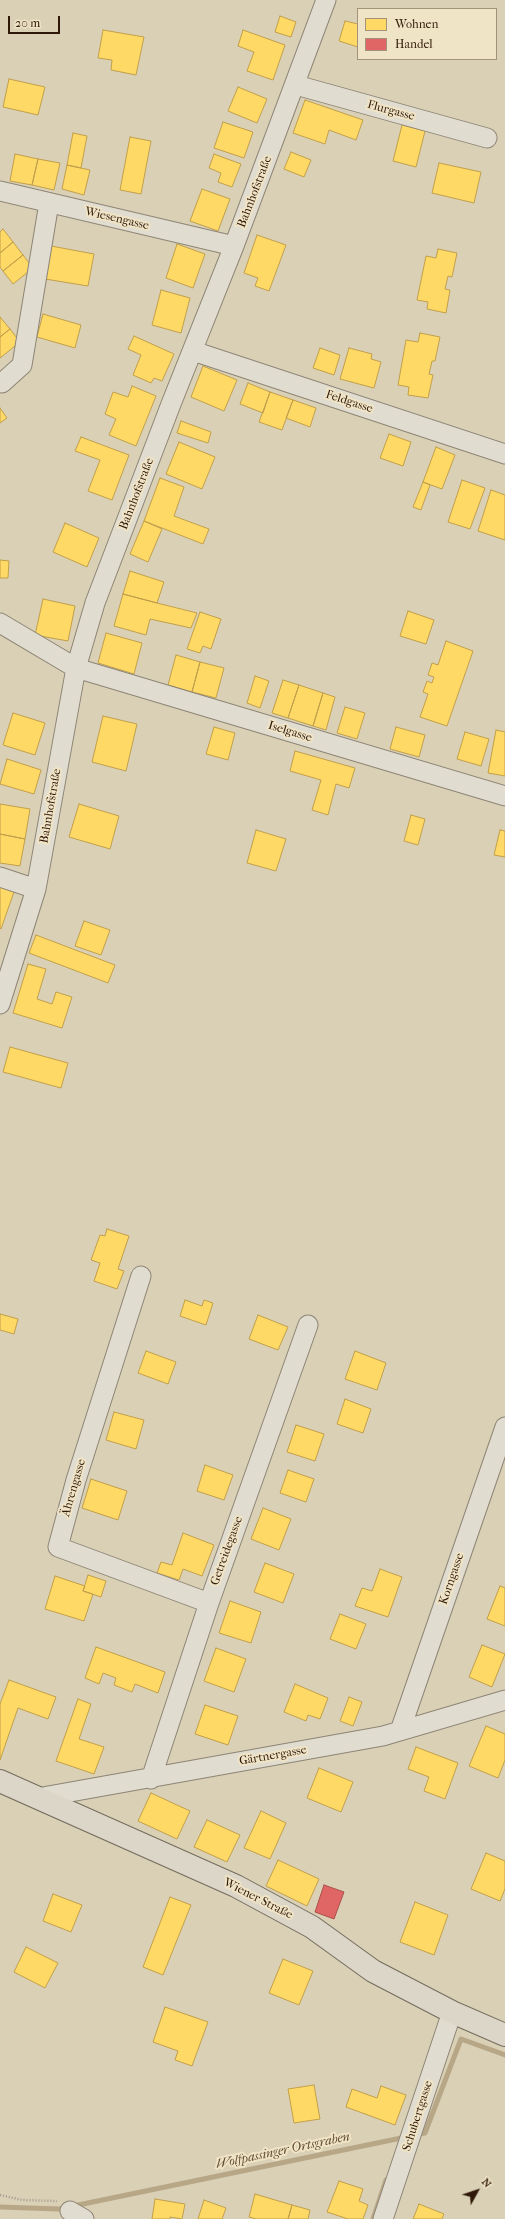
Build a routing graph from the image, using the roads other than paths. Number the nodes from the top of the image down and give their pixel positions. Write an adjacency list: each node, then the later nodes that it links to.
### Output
1 (326, 0): 2 (street, Bahnhofstraße)
2 (296, 85): 3 (street, Flurgasse); 6 (street, Bahnhofstraße)
3 (487, 138)
4 (0, 191): 5 (street, Wiesengasse)
5 (49, 203): 6 (street, Wiesengasse); 8 (street)
6 (234, 246): 7 (street, Bahnhofstraße)
7 (193, 351): 9 (street, Feldgasse); 11 (street, Bahnhofstraße)
8 (2, 383)
9 (505, 454)
10 (0, 623): 11 (street, Iselgasse)
11 (76, 668): 12 (street, Iselgasse); 14 (street, Bahnhofstraße)
12 (505, 796)
13 (0, 877): 14 (street)
14 (36, 889): 15 (street, Bahnhofstraße)
15 (0, 1004)
16 (141, 1276): 19 (street, Ährengasse)
17 (308, 1325): 19 (street, Getreidegasse)
18 (505, 1427): 21 (street, Korngasse)
19 (209, 1603): 22 (street, Getreidegasse)
20 (505, 1700): 21 (street, Gärtnergasse)
21 (400, 1730): 22 (street, Gärtnergasse)
22 (151, 1779): 24 (street, Gärtnergasse)
23 (0, 1781): 24 (main road, Wiener Straße)
24 (37, 1798): 25 (main road, Wiener Straße)
25 (452, 2012): 26 (main road, Wiener Straße); 27 (street, Schubertgasse)
26 (505, 2035)
27 (383, 2219)

